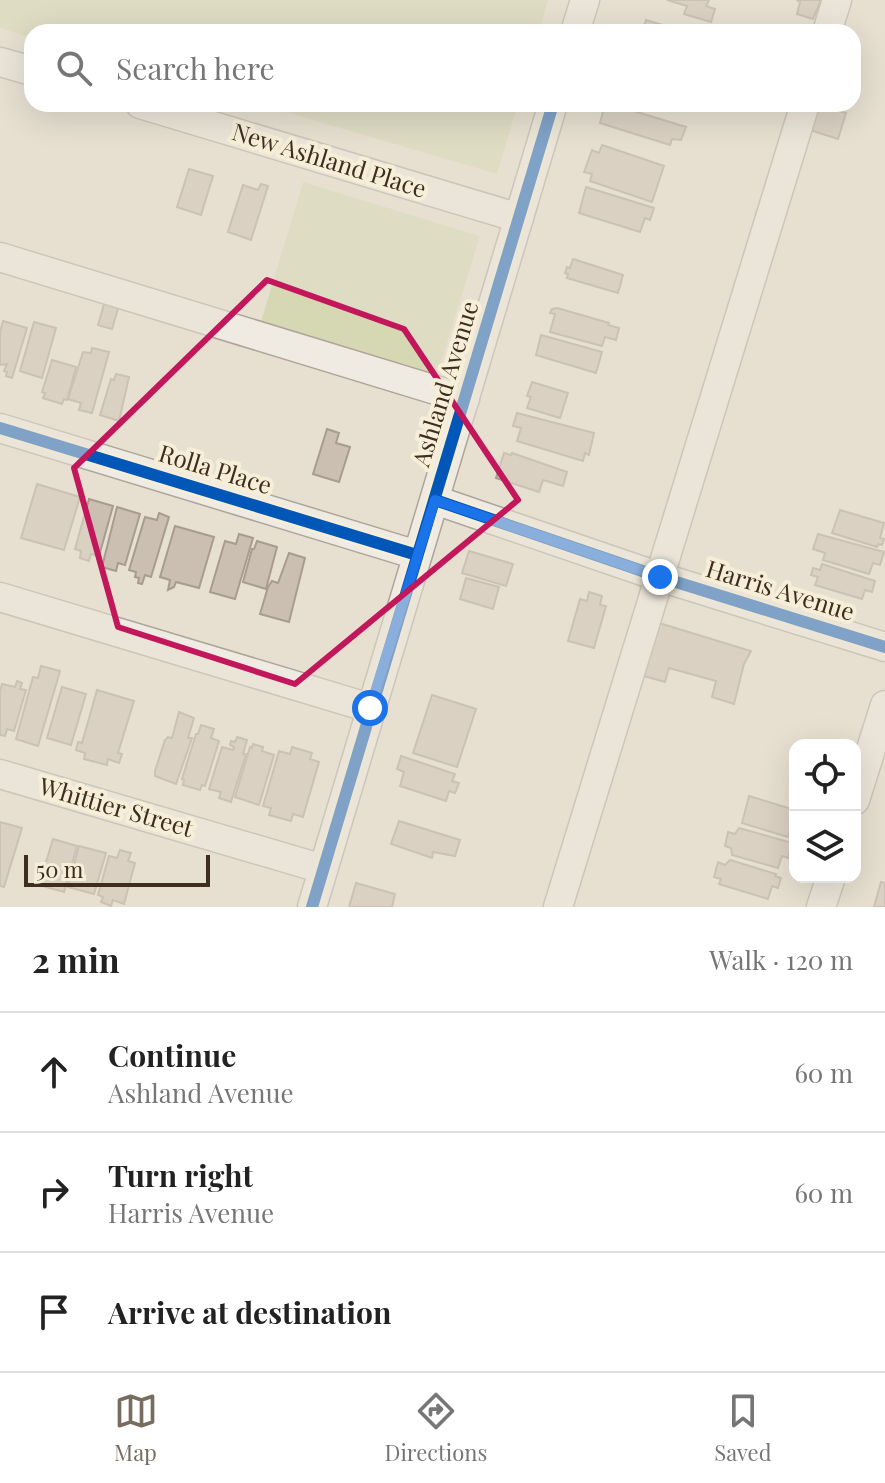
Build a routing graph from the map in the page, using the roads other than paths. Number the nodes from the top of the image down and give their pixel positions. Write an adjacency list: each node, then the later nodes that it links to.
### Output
1 (585, 0): 3 (street)
2 (837, 0): 4 (street)
3 (578, 24)
4 (830, 24)
5 (0, 62): 6 (street)
6 (24, 69)
7 (167, 112): 10 (street, New Ashland Place)
8 (551, 112): 10 (street, Ashland Avenue)
9 (803, 112): 16 (street)
10 (519, 218): 12 (street, Ashland Avenue)
11 (0, 257): 12 (street)
12 (465, 399): 14 (street, Ashland Avenue)
13 (0, 428): 15 (street, Rolla Place)
14 (435, 500): 15 (street, Ashland Avenue); 16 (street, Harris Avenue)
15 (417, 555): 20 (street, Ashland Avenue)
16 (660, 577): 18 (street, Harris Avenue); 26 (street)
17 (0, 597): 20 (street)
18 (885, 647)
19 (885, 705): 22 (street)
20 (370, 708): 23 (street, Ashland Avenue)
21 (0, 774): 23 (street, Whittier Street)
22 (861, 781)
23 (323, 869): 25 (street, Ashland Avenue)
24 (829, 883): 27 (street)
25 (312, 907)
26 (558, 907)
27 (821, 907)

